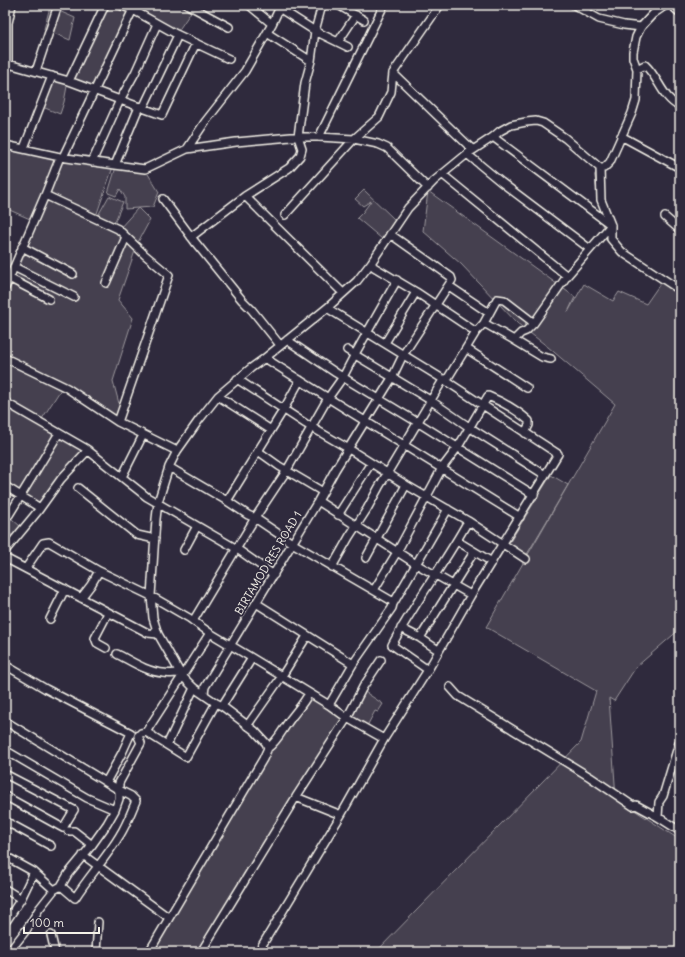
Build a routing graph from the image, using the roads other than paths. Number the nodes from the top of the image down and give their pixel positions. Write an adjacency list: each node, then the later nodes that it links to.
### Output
1 (12, 5): 20 (street)
2 (58, 5): 35 (street)
3 (105, 5): 39 (street)
4 (120, 5): 16 (street)
5 (188, 5): 23 (street)
6 (249, 5): 22 (street)
7 (322, 5): 25 (street)
8 (338, 5): 17 (street)
9 (354, 5): 17 (street)
10 (384, 5): 46 (street)
11 (574, 5): 24 (street)
12 (666, 5): 24 (street)
13 (671, 5): 18 (street)
14 (280, 7): 22 (street); 25 (street)
15 (436, 7): 36 (street)
16 (134, 8): 21 (street); 40 (street)
17 (353, 13): 19 (street); 28 (street)
18 (680, 13)
19 (364, 20)
20 (6, 22): 33 (street)
21 (157, 24): 27 (street); 41 (street)
22 (272, 24): 26 (street)
23 (229, 27)
24 (641, 27): 34 (street)
25 (315, 31): 28 (street); 32 (street)
26 (267, 33): 32 (street); 51 (street)
27 (178, 35): 29 (street); 42 (street)
28 (338, 42): 30 (street)
29 (196, 43): 31 (street); 42 (street)
30 (348, 47)
31 (229, 58)
32 (311, 61): 45 (street)
33 (6, 63): 35 (street); 38 (street)
34 (637, 69): 43 (street); 44 (street)
35 (36, 71): 37 (street)
36 (393, 73): 48 (street); 52 (street)
37 (52, 76): 39 (street); 50 (street)
38 (5, 78)
39 (70, 81): 40 (street)
40 (95, 90): 41 (street); 53 (street)
41 (120, 100): 42 (street); 54 (street)
42 (139, 107): 55 (street)
43 (680, 107)
44 (621, 136): 56 (street); 57 (street)
45 (298, 137): 46 (street); 51 (street); 61 (street)
46 (319, 137): 48 (street)
47 (493, 137): 52 (street); 56 (street); 65 (street)
48 (354, 140): 59 (street); 63 (street)
49 (5, 145): 50 (street)
50 (24, 148): 53 (street)
51 (187, 149): 55 (street)
52 (470, 152): 58 (street); 71 (street)
53 (62, 157): 54 (street); 60 (street)
54 (92, 162): 55 (street)
55 (115, 165)
56 (600, 168): 65 (street)
57 (680, 168)
58 (442, 174): 59 (street); 75 (street)
59 (428, 188): 67 (street)
60 (45, 195): 68 (street); 70 (street)
61 (246, 196): 69 (street); 84 (street)
62 (163, 199): 69 (street)
63 (285, 215)
64 (665, 217): 66 (street)
65 (611, 225): 71 (street); 82 (street)
66 (680, 230)
67 (390, 234): 72 (street); 80 (street)
68 (126, 237): 79 (street); 118 (street)
69 (191, 237): 97 (street)
70 (22, 247): 73 (street); 74 (street)
71 (590, 249): 75 (street)
72 (371, 263): 78 (street); 84 (street)
73 (14, 267): 76 (street); 85 (street)
74 (73, 274)
75 (567, 276): 91 (street)
76 (9, 278): 81 (street); 86 (street)
77 (680, 279): 82 (street)
78 (397, 280): 83 (street); 93 (street)
79 (106, 283)
80 (449, 286): 87 (street, BIRTAMOD RES ROAD 1); 89 (street)
81 (5, 288)
82 (677, 288)
83 (416, 292): 87 (street); 96 (street)
84 (343, 293): 88 (street)
85 (74, 297)
86 (49, 299)
87 (435, 305): 92 (street); 101 (street, BIRTAMOD RES ROAD 1)
88 (327, 308): 93 (street); 94 (street)
89 (489, 313): 90 (street); 91 (street)
90 (484, 323): 92 (street); 95 (street)
91 (534, 323): 95 (street)
92 (476, 332): 98 (street)
93 (366, 333): 96 (street); 100 (street)
94 (287, 340): 97 (street); 105 (street)
95 (514, 340): 104 (street)
96 (385, 343): 101 (street)
97 (280, 345): 103 (street)
98 (467, 349): 109 (street); 110 (street)
99 (347, 350): 100 (street)
100 (354, 354): 105 (street); 106 (street)
101 (403, 355): 106 (street, BIRTAMOD RES ROAD 1); 109 (street)
102 (5, 358): 118 (street)
103 (265, 358): 107 (street); 108 (street)
104 (551, 359)
105 (343, 377): 112 (street); 113 (street)
106 (392, 378): 113 (street, BIRTAMOD RES ROAD 1); 114 (street)
107 (237, 379): 111 (street); 117 (street)
108 (300, 380): 112 (street); 117 (street)
109 (444, 381): 114 (street); 116 (street)
110 (527, 388)
111 (218, 396): 123 (street); 132 (street)
112 (328, 398): 119 (street); 122 (street)
113 (380, 399): 119 (street, BIRTAMOD RES ROAD 1); 120 (street)
114 (430, 400): 120 (street); 121 (street)
115 (5, 402): 124 (street)
116 (482, 405): 121 (street); 125 (street); 125 (street)
117 (284, 409): 122 (street); 123 (street)
118 (118, 422): 126 (street)
119 (366, 422): 127 (street); 129 (street, BIRTAMOD RES ROAD 1)
120 (417, 422): 127 (street); 128 (street)
121 (469, 427): 128 (street); 138 (street)
122 (312, 428): 129 (street); 136 (street)
123 (271, 430): 131 (street)
124 (59, 433): 130 (street); 145 (street)
125 (525, 433): 138 (street)
126 (143, 435): 132 (street); 139 (street)
127 (404, 445): 135 (street); 137 (street)
128 (458, 447): 135 (street); 144 (street)
129 (349, 449): 133 (street); 143 (street, BIRTAMOD RES ROAD 1)
130 (88, 450): 139 (street); 150 (street)
131 (258, 450): 136 (street); 147 (street)
132 (177, 451): 134 (street)
133 (371, 463): 137 (street); 153 (street)
134 (169, 467): 147 (street); 148 (street)
135 (442, 468): 146 (street); 154 (street)
136 (287, 470): 143 (street); 155 (street)
137 (388, 473): 140 (street); 157 (street)
138 (545, 475): 144 (street)
139 (122, 477): 148 (street)
140 (406, 485): 146 (street); 159 (street)
141 (5, 486): 145 (street)
142 (78, 488): 160 (street)
143 (323, 492): 149 (street, BIRTAMOD RES ROAD 1)
144 (534, 495): 154 (street)
145 (22, 496): 150 (street); 152 (street)
146 (427, 497): 151 (street); 167 (street)
147 (227, 501): 155 (street)
148 (158, 502): 158 (street); 160 (street)
149 (318, 502): 153 (street); 162 (street, BIRTAMOD RES ROAD 1)
150 (40, 508): 166 (street)
151 (448, 509): 156 (street); 173 (street)
152 (9, 515)
153 (338, 515): 157 (street)
154 (520, 517): 163 (street)
155 (255, 518): 162 (street); 164 (street)
156 (468, 521): 161 (street); 163 (street)
157 (356, 525): 159 (street); 174 (street)
158 (197, 526): 164 (street); 165 (street)
159 (377, 538): 167 (street); 169 (street)
160 (155, 539): 183 (street)
161 (457, 541): 168 (street); 178 (street)
162 (292, 543): 174 (street); 177 (street, BIRTAMOD RES ROAD 1)
163 (503, 544): 170 (street); 172 (street)
164 (237, 549): 177 (street); 189 (street)
165 (184, 550)
166 (5, 551)
167 (397, 552): 173 (street); 181 (street)
168 (474, 552): 172 (street); 179 (street)
169 (366, 558)
170 (526, 559)
171 (6, 560): 175 (street)
172 (492, 562): 182 (street)
173 (416, 564): 178 (street); 186 (street)
174 (332, 566): 181 (street)
175 (26, 568): 176 (street); 180 (street)
176 (100, 571): 183 (street); 184 (street)
177 (274, 575): 185 (street, BIRTAMOD RES ROAD 1)
178 (434, 575): 179 (street); 190 (street)
179 (453, 585): 182 (street); 194 (street)
180 (65, 589): 184 (street); 188 (street)
181 (374, 590): 186 (street)
182 (471, 595): 197 (street)
183 (151, 596): 189 (street); 192 (street)
184 (81, 598): 187 (street)
185 (256, 603): 193 (street); 195 (street, BIRTAMOD RES ROAD 1)
186 (393, 604): 201 (street)
187 (108, 613): 192 (street); 196 (street)
188 (50, 619)
189 (193, 621): 191 (street)
190 (401, 628): 194 (street); 203 (street)
191 (210, 633): 195 (street); 204 (street)
192 (158, 634): 204 (street)
193 (307, 636): 201 (street); 205 (street)
194 (420, 638): 197 (street)
195 (230, 645): 199 (street); 209 (street, BIRTAMOD RES ROAD 1)
196 (106, 648)
197 (438, 650): 203 (street)
198 (117, 654): 204 (street)
199 (252, 658): 205 (street); 210 (street)
200 (381, 660): 212 (street)
201 (353, 664): 211 (street)
202 (5, 665): 222 (street)
203 (428, 670): 216 (street)
204 (180, 674): 207 (street); 215 (street)
205 (282, 676): 208 (street); 214 (street)
206 (450, 687): 228 (street)
207 (194, 688): 209 (street); 218 (street)
208 (309, 693): 211 (street); 219 (street)
209 (204, 694): 210 (street)
210 (219, 704): 214 (street); 218 (street)
211 (329, 705): 212 (street)
212 (347, 718): 216 (street); 225 (street)
213 (5, 721): 222 (street)
214 (247, 726): 219 (street)
215 (146, 732): 218 (street); 223 (street)
216 (384, 739): 227 (street)
217 (680, 740): 228 (street)
218 (167, 745)
219 (268, 748): 242 (street)
220 (5, 750): 226 (street)
221 (5, 774): 224 (street)
222 (106, 782): 223 (street)
223 (119, 790): 226 (street); 236 (street)
224 (5, 796)
225 (296, 797): 227 (street); 250 (street)
226 (115, 810): 232 (street)
227 (341, 815): 251 (street)
228 (658, 816): 231 (street)
229 (5, 821): 233 (street)
230 (68, 831): 232 (street)
231 (680, 831)
232 (92, 845): 234 (street)
233 (51, 846)
234 (83, 855): 236 (street); 238 (street)
235 (5, 856): 237 (street)
236 (99, 867): 238 (street); 242 (street)
237 (34, 872): 240 (street); 241 (street)
238 (61, 886): 240 (street)
239 (5, 889): 241 (street)
240 (54, 890): 246 (street)
241 (21, 899): 243 (street)
242 (168, 917): 249 (street)
243 (6, 920)
244 (98, 922): 248 (street)
245 (51, 935): 247 (street)
246 (10, 952)
247 (55, 952)
248 (96, 952)
249 (149, 952)
250 (201, 952)
251 (258, 952)

